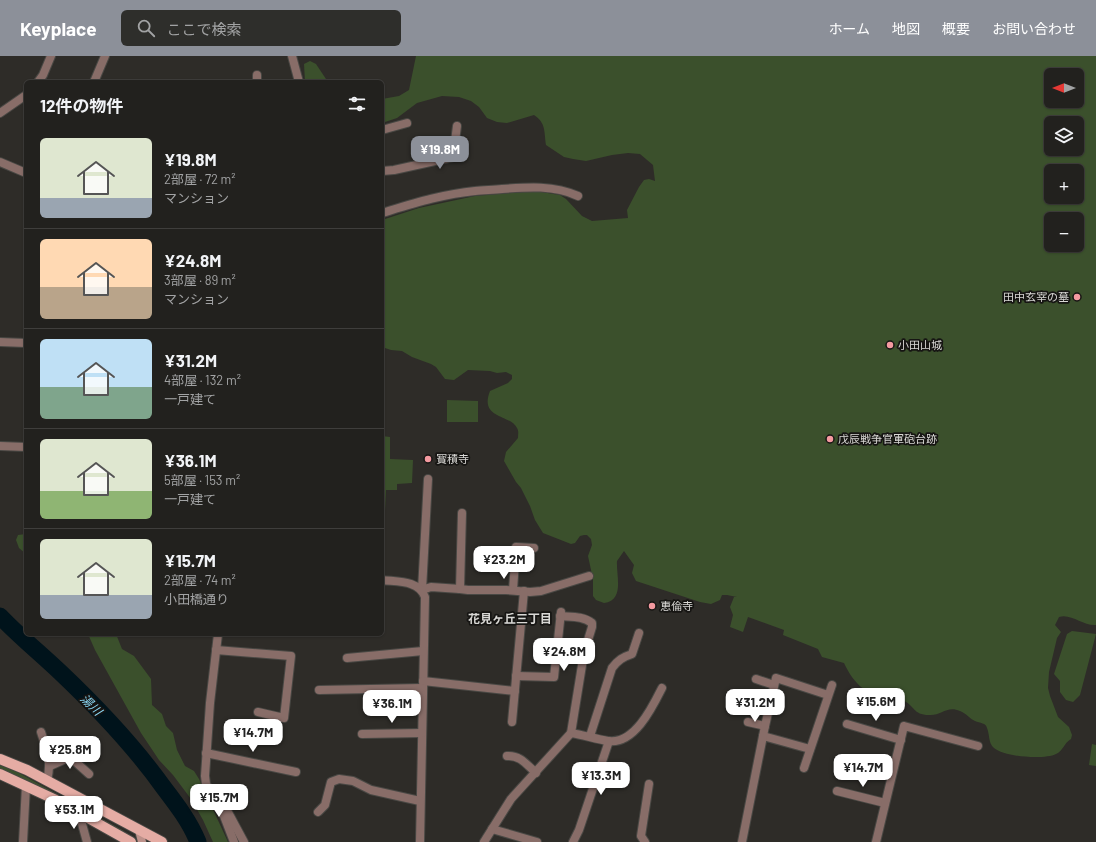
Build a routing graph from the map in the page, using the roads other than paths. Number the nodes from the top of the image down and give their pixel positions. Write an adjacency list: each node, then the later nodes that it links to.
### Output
1 (51, 56): 4 (street)
2 (105, 56): 5 (street)
3 (292, 56): 6 (street)
4 (39, 80)
5 (95, 80)
6 (298, 80)
7 (22, 102): 8 (street)
8 (0, 113)
9 (407, 123): 11 (street)
10 (457, 126): 13 (street)
11 (384, 129)
12 (0, 162): 14 (street)
13 (384, 171)
14 (24, 173)
15 (578, 196): 16 (street)
16 (384, 212)
17 (0, 342): 18 (street)
18 (24, 343)
19 (0, 446): 20 (street)
20 (24, 447)
21 (428, 479): 27 (street)
22 (462, 513): 26 (street)
23 (534, 548): 28 (street)
24 (589, 576): 29 (street)
25 (384, 580): 27 (street)
26 (460, 589): 27 (street); 28 (street)
27 (422, 590): 33 (street)
28 (513, 590): 29 (street)
29 (524, 591): 35 (street)
30 (639, 633): 53 (street)
31 (218, 636): 32 (street)
32 (216, 650): 44 (street); 59 (street)
33 (423, 651): 34 (street); 37 (street)
34 (347, 658)
35 (516, 676): 42 (street); 51 (street)
36 (756, 679): 38 (street)
37 (422, 685): 41 (street); 42 (street); 50 (street)
38 (774, 685): 43 (street); 48 (street)
39 (832, 685): 43 (street)
40 (662, 688): 56 (street)
41 (320, 690)
42 (515, 691): 45 (street)
43 (828, 695): 58 (street)
44 (258, 712)
45 (512, 722)
46 (748, 722): 48 (street)
47 (847, 724): 55 (street)
48 (765, 726): 54 (street)
49 (41, 732): 62 (street)
50 (422, 733): 52 (street); 73 (street)
51 (571, 733): 53 (street); 65 (street)
52 (362, 734)
53 (590, 736): 56 (street)
54 (763, 736): 58 (street); 91 (street)
55 (900, 740): 57 (street); 74 (street)
56 (609, 741): 89 (street)
57 (978, 746)
58 (810, 749): 63 (street)
59 (206, 753): 64 (street); 68 (street)
60 (507, 756): 65 (street)
61 (0, 760): 69 (main road)
62 (50, 766): 67 (street); 69 (street)
63 (804, 768)
64 (296, 772)
65 (536, 772): 77 (street)
66 (0, 774): 71 (main road)
67 (89, 774)
68 (205, 778): 84 (street); 85 (street)
69 (47, 781): 78 (main road)
70 (650, 784): 90 (street)
71 (26, 786): 76 (main road); 80 (street)
72 (837, 792): 74 (street)
73 (420, 801): 75 (street); 86 (street)
74 (885, 803): 92 (street)
75 (318, 812)
76 (79, 813): 81 (street); 82 (main road)
77 (492, 829): 87 (street); 88 (street)
78 (139, 830): 79 (main road); 83 (street)
79 (161, 841)
80 (23, 842)
81 (87, 842)
82 (131, 842)
83 (142, 842)
84 (234, 842)
85 (244, 842)
86 (420, 842)
87 (484, 842)
88 (537, 842)
89 (573, 842)
90 (645, 842)
91 (742, 842)
92 (876, 842)

